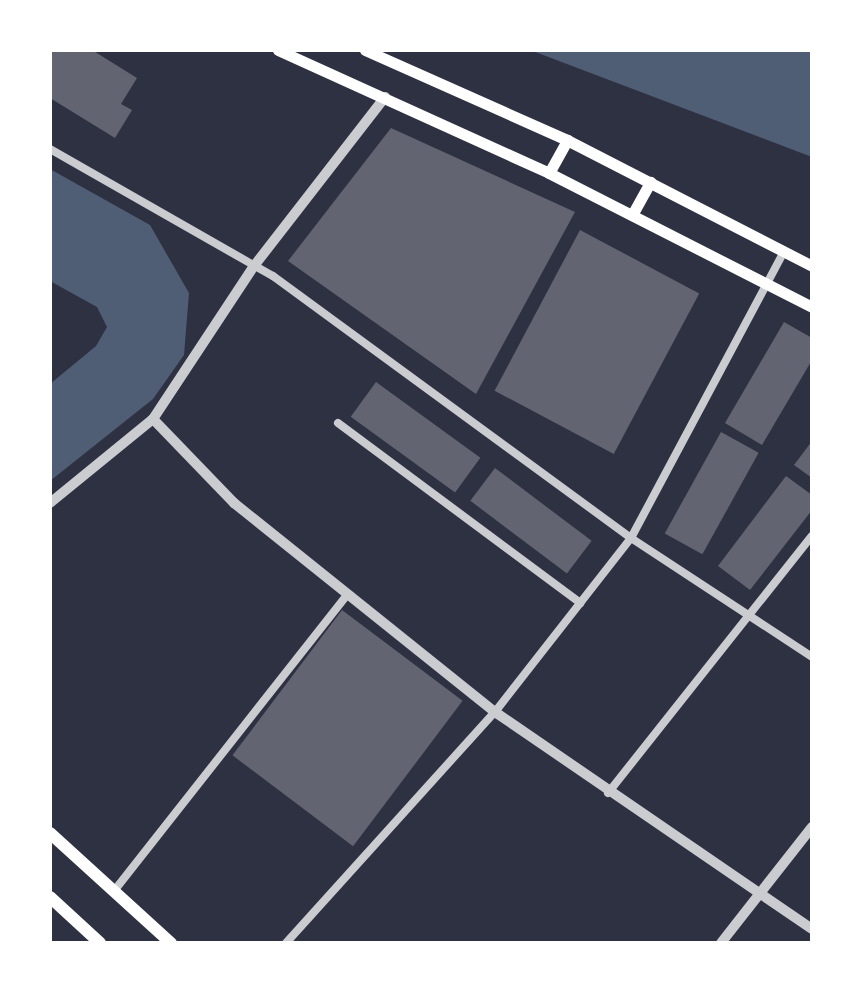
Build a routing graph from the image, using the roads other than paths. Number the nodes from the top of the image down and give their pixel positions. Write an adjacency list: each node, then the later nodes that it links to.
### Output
1 (278, 50): 3 (main road)
2 (365, 50): 5 (main road)
3 (291, 53): 4 (main road)
4 (385, 97): 7 (main road); 11 (street)
5 (567, 140): 7 (main road); 8 (main road)
6 (50, 149): 11 (street)
7 (549, 173): 9 (main road)
8 (650, 182): 9 (main road); 10 (main road)
9 (632, 215): 13 (main road)
10 (784, 252): 12 (main road); 13 (street)
11 (254, 266): 15 (street); 19 (street)
12 (812, 266)
13 (768, 284): 14 (main road); 19 (street)
14 (812, 307)
15 (153, 419): 17 (street); 20 (street)
16 (338, 423): 21 (street)
17 (50, 503)
18 (812, 536): 22 (street)
19 (631, 538): 21 (street); 22 (street)
20 (348, 594): 24 (street); 28 (street)
21 (580, 603): 24 (street)
22 (753, 614): 23 (street); 25 (street)
23 (812, 657)
24 (495, 712): 25 (street); 34 (street)
25 (608, 794): 29 (street)
26 (812, 827): 29 (street)
27 (50, 833): 28 (main road)
28 (114, 891): 33 (main road)
29 (759, 892): 31 (street); 35 (street)
30 (50, 897): 32 (main road)
31 (812, 929)
32 (100, 943)
33 (171, 943)
34 (286, 943)
35 (721, 943)

